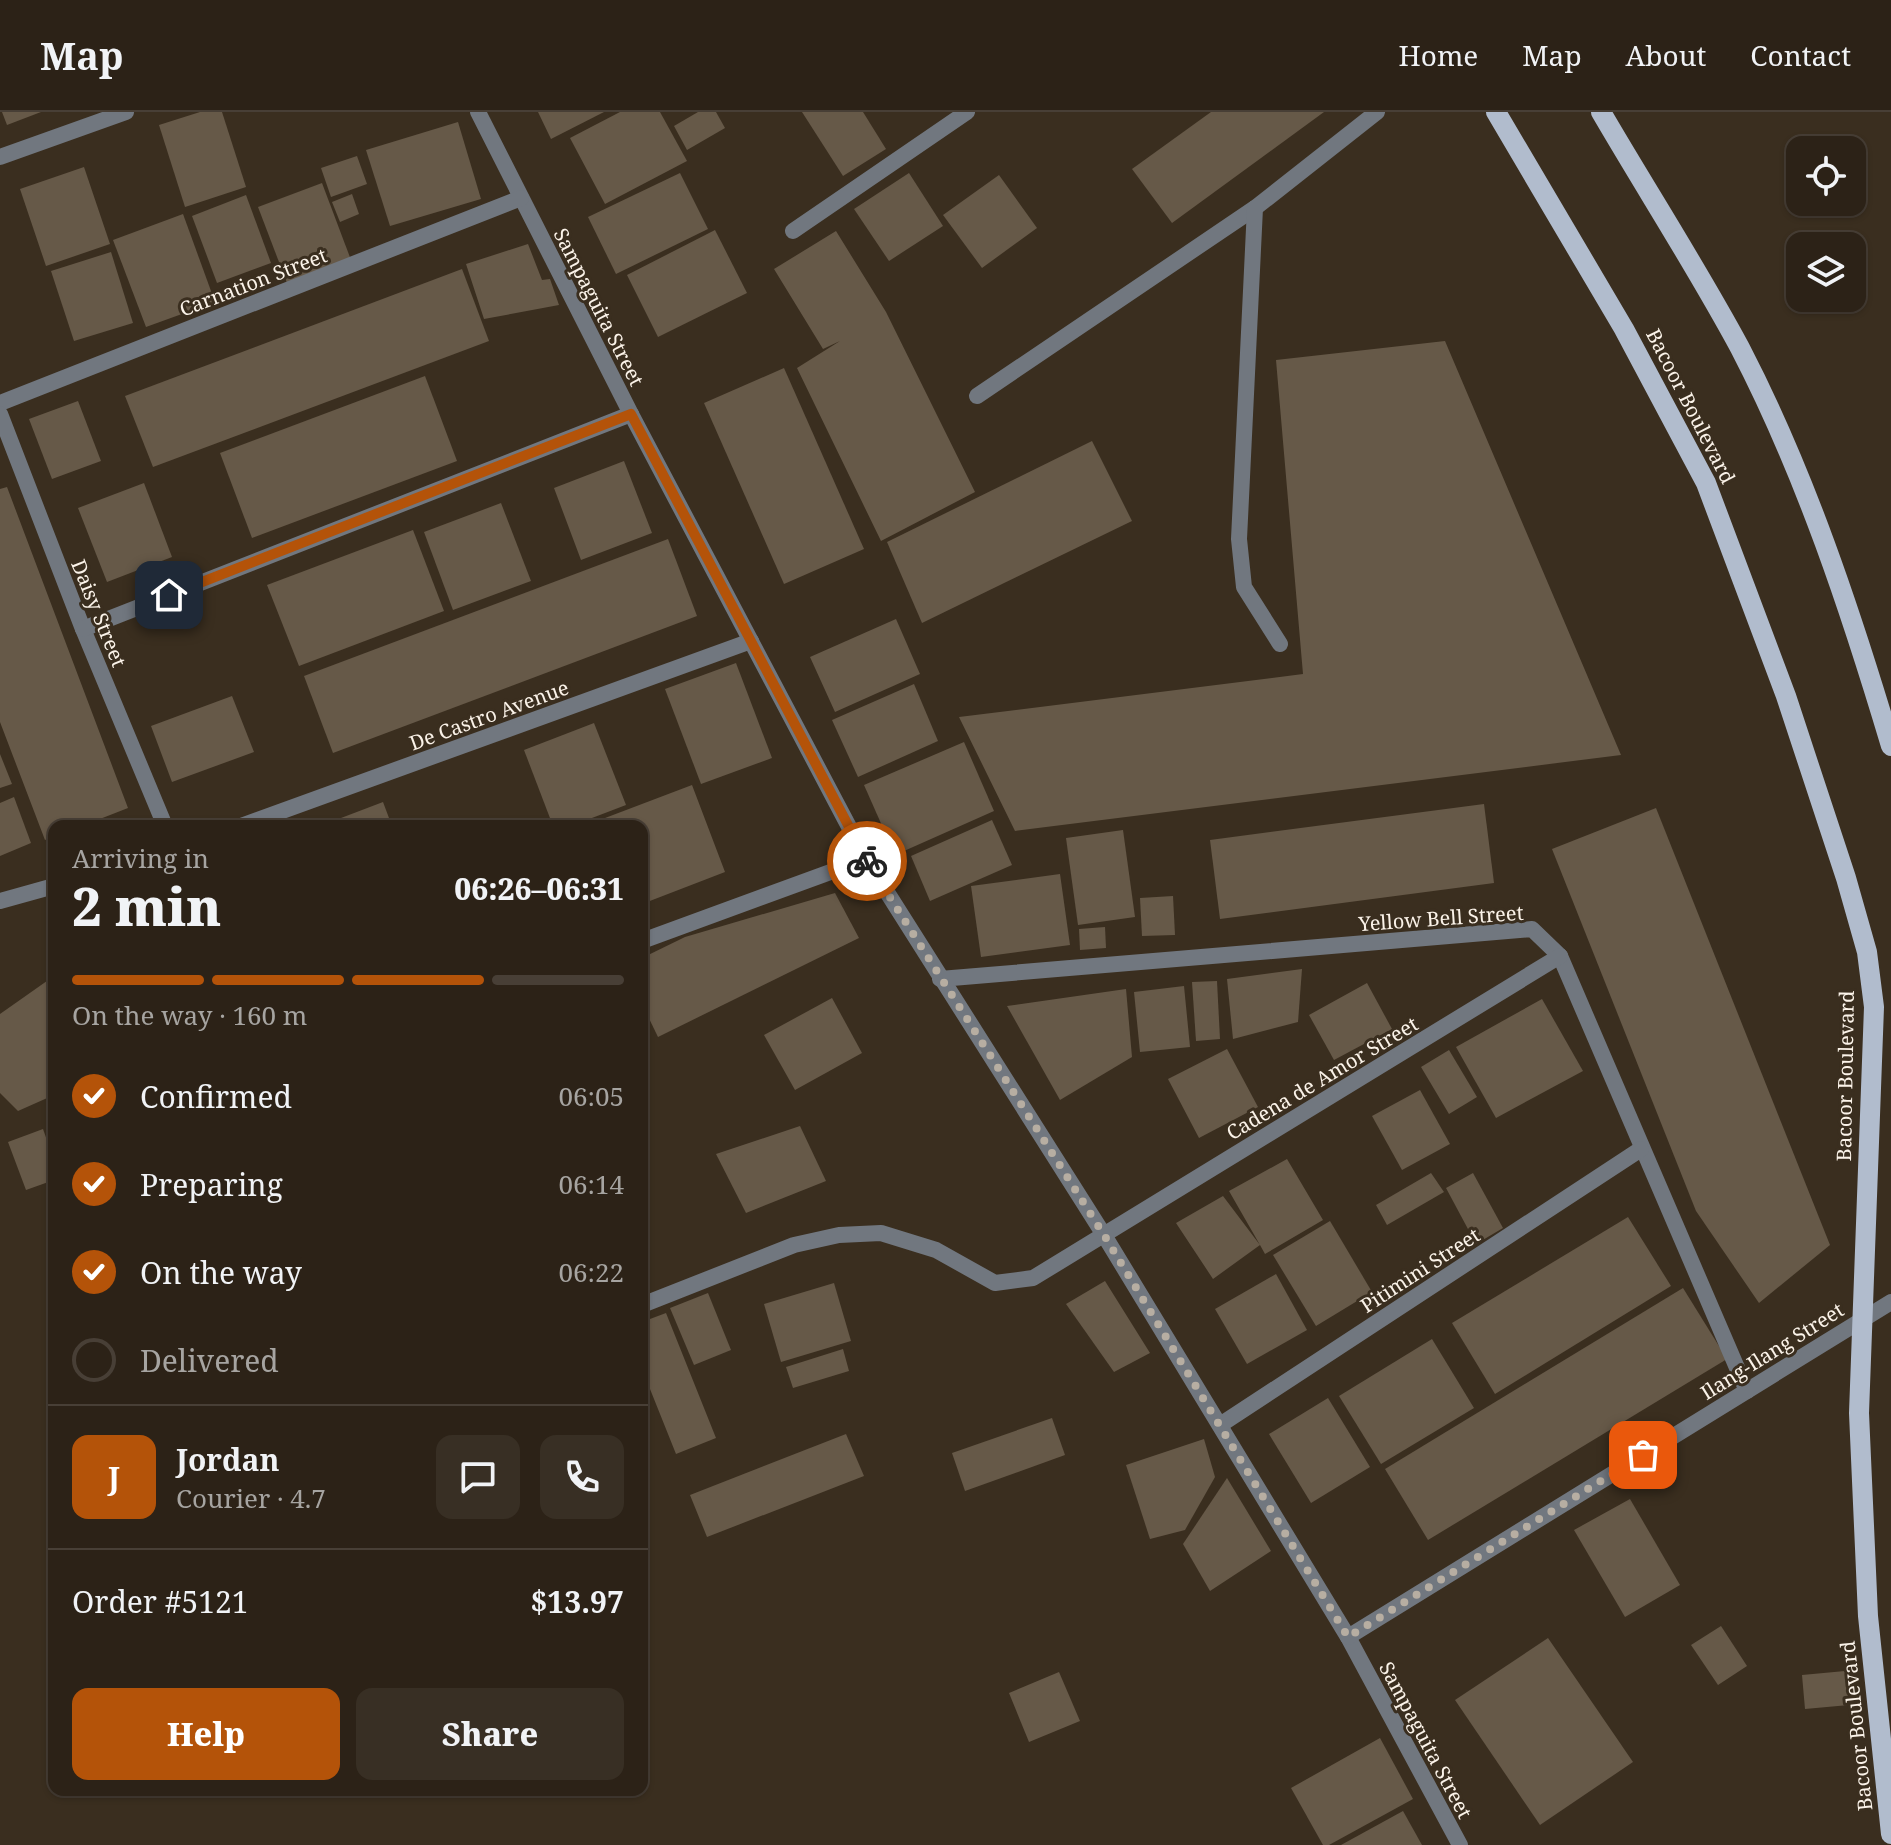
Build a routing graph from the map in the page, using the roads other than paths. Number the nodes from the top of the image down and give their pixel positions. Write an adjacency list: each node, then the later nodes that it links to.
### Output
1 (126, 112): 7 (street)
2 (478, 112): 8 (street, Sampaguita Street)
3 (967, 112): 10 (street)
4 (1377, 112): 9 (street)
5 (1496, 112): 31 (main road, Bacoor Boulevard)
6 (1601, 112): 18 (main road)
7 (0, 157)
8 (521, 198): 12 (street, Carnation Street); 14 (street, Sampaguita Street)
9 (1255, 208): 11 (street); 17 (street)
10 (793, 231)
11 (977, 396)
12 (0, 403)
13 (0, 414): 15 (street, Daisy Street)
14 (631, 414): 15 (street); 16 (street, Sampaguita Street)
15 (83, 629): 19 (street, Daisy Street)
16 (751, 641): 20 (street, De Castro Avenue); 21 (street, Sampaguita Street)
17 (1280, 644)
18 (1891, 746)
19 (163, 820)
20 (258, 820)
21 (866, 859): 24 (street); 26 (street, Sampaguita Street)
22 (48, 888): 23 (street)
23 (0, 901)
24 (648, 939)
25 (1560, 956): 26 (street, Yellow Bell Street); 27 (street, Yellow Bell Street); 28 (street, Cadena de Amor Street)
26 (940, 979): 28 (street, Sampaguita Street)
27 (1641, 1149): 32 (street, Yellow Bell Street); 33 (street, Pitimini Street)
28 (1104, 1235): 30 (street, Cadena de Amor Street); 33 (street, Sampaguita Street)
29 (1891, 1302): 31 (street, Ilang-Ilang Street)
30 (648, 1303)
31 (1861, 1318): 32 (street, Ilang-Ilang Street); 35 (main road, Bacoor Boulevard)
32 (1747, 1391): 34 (street, Ilang-Ilang Street)
33 (1220, 1425): 34 (street, Sampaguita Street)
34 (1348, 1637): 36 (street, Sampaguita Street)
35 (1891, 1834)
36 (1460, 1845)

